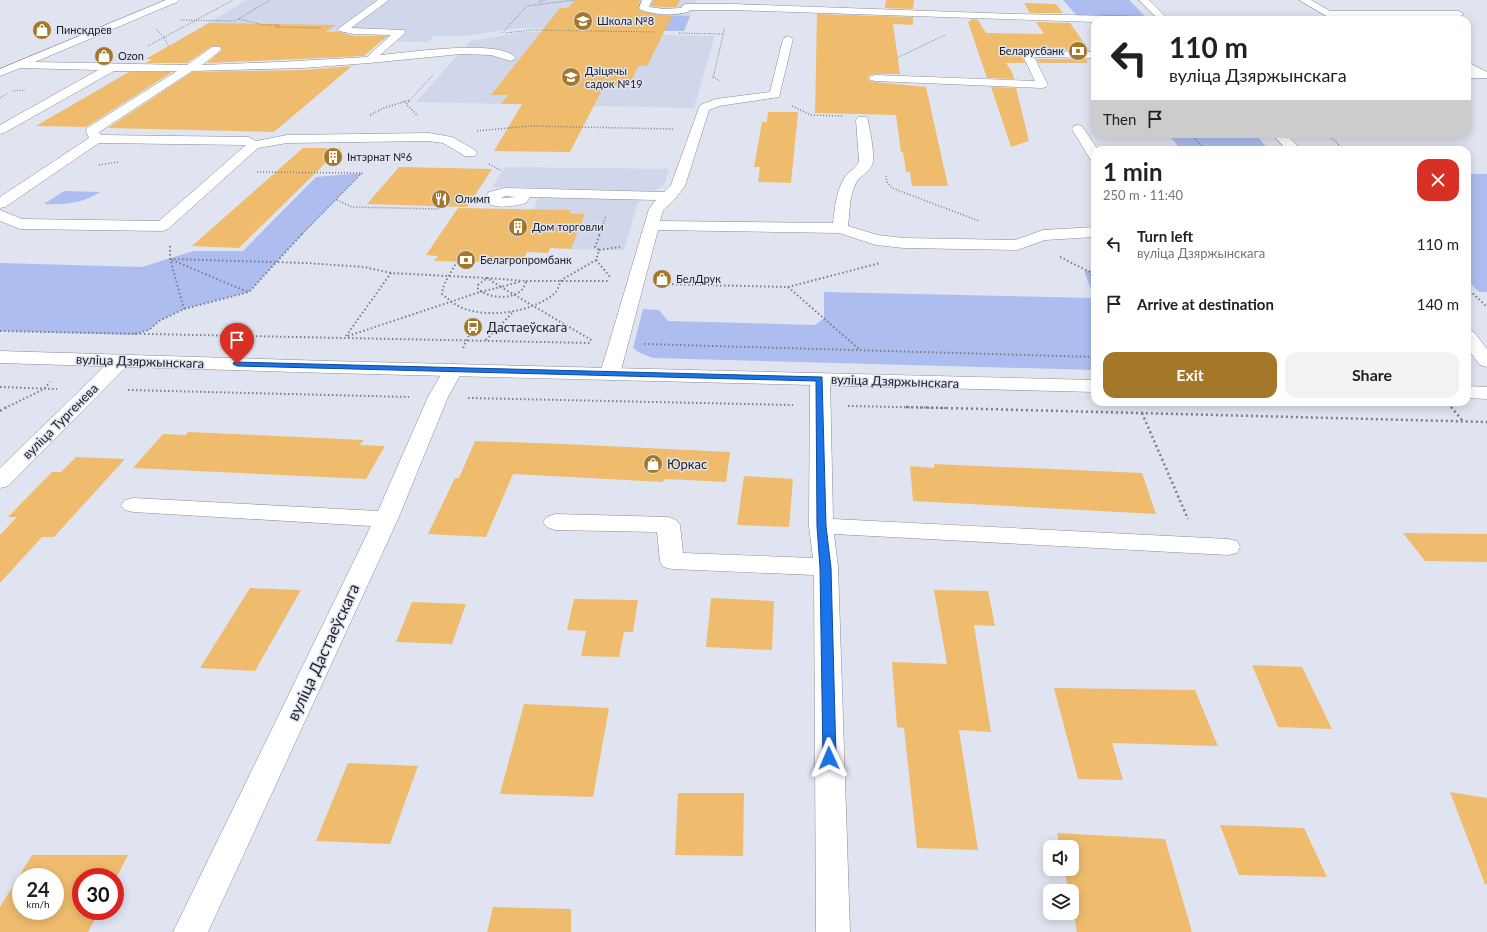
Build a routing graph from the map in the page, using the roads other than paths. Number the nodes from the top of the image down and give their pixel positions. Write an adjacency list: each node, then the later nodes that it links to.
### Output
1 (174, 0): 19 (street)
2 (384, 0): 18 (street)
3 (647, 0): 6 (street)
4 (1144, 0): 10 (street)
5 (1304, 0): 8 (street)
6 (688, 3): 12 (street)
7 (1016, 6): 12 (street)
8 (1376, 14): 9 (street); 11 (street)
9 (1459, 14)
10 (1160, 16)
11 (1380, 16)
12 (1024, 17): 13 (street)
13 (1091, 21)
14 (788, 39): 36 (street)
15 (216, 49): 22 (street)
16 (1091, 55): 25 (street)
17 (511, 58): 18 (street)
18 (369, 60): 22 (street)
19 (16, 65): 20 (street); 23 (street)
20 (113, 66): 22 (street); 28 (street)
21 (1471, 67): 24 (street)
22 (190, 68): 30 (street)
23 (0, 73)
24 (1471, 75)
25 (875, 78)
26 (862, 120): 40 (street)
27 (1078, 129): 33 (street)
28 (0, 130)
29 (1282, 138): 32 (street)
30 (96, 139): 31 (street); 37 (street)
31 (254, 145): 34 (street); 38 (street)
32 (1290, 146)
33 (1091, 150)
34 (470, 153)
35 (524, 193): 36 (street)
36 (668, 197): 39 (street)
37 (0, 204)
38 (0, 215)
39 (652, 225): 40 (street); 47 (street)
40 (840, 228): 41 (street)
41 (1091, 232)
42 (1471, 341): 45 (street)
43 (0, 357): 44 (street, вуліца Дзяржынскага)
44 (121, 361): 46 (street, вуліца Дзяржынскага); 52 (street, вуліца Тургенева)
45 (1487, 362)
46 (453, 370): 47 (street, вуліца Дзяржынскага); 54 (street, вуліца Дастаеўскага)
47 (610, 374): 48 (street, вуліца Дзяржынскага)
48 (820, 379): 49 (street, вуліца Дзяржынскага); 56 (street)
49 (1091, 386)
50 (1471, 392): 51 (street)
51 (1487, 393)
52 (0, 481)
53 (133, 505): 54 (street)
54 (386, 519): 59 (street, вуліца Дастаеўскага)
55 (554, 522): 58 (street)
56 (822, 526): 57 (street); 58 (street)
57 (1228, 547)
58 (826, 568): 60 (street)
59 (190, 932)
60 (833, 932)

